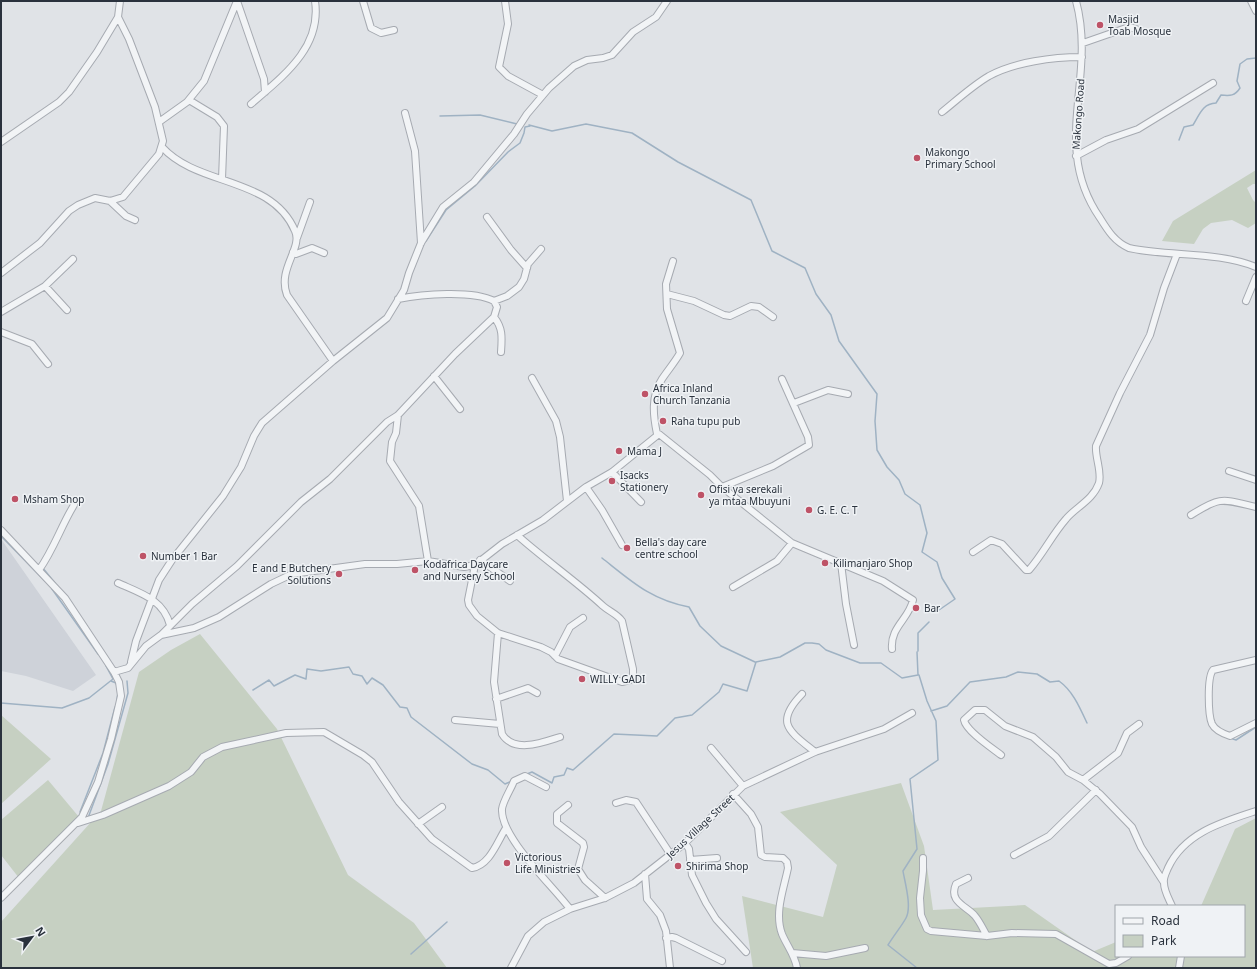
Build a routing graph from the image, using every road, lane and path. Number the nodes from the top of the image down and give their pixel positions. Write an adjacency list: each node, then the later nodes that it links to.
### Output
1 (120, 1): 10 (street)
2 (237, 1): 16 (street); 18 (street)
3 (315, 1): 16 (street)
4 (363, 1): 12 (street)
5 (505, 1): 17 (street)
6 (1076, 1): 13 (street, Makongo Road)
7 (1251, 1): 9 (street)
8 (665, 2): 17 (street)
9 (1256, 11)
10 (118, 17): 22 (street); 23 (street)
11 (1136, 29): 13 (street)
12 (394, 30)
13 (1083, 43): 14 (street, Makongo Road)
14 (1082, 57): 20 (street); 25 (street, Makongo Road)
15 (1213, 83): 25 (street)
16 (265, 92): 19 (street)
17 (543, 95): 32 (street)
18 (189, 100): 22 (street); 26 (street)
19 (251, 104)
20 (942, 112)
21 (405, 113): 32 (street)
22 (159, 122): 24 (street)
23 (1, 142)
24 (162, 147): 26 (street); 27 (street)
25 (1076, 156): 36 (street, Makongo Road)
26 (222, 179): 31 (street)
27 (110, 201): 30 (street); 41 (street)
28 (310, 202): 31 (street)
29 (487, 217): 40 (street)
30 (135, 220)
31 (297, 238): 34 (street)
32 (421, 243): 45 (street)
33 (541, 248): 40 (street)
34 (293, 252): 35 (street); 54 (street)
35 (324, 253)
36 (1178, 254): 39 (street, Makongo Road); 78 (street)
37 (72, 259): 43 (street)
38 (673, 261): 44 (street)
39 (1256, 267)
40 (527, 268): 46 (street)
41 (1, 273)
42 (1256, 277): 47 (street)
43 (45, 286): 48 (street); 49 (street)
44 (667, 294): 51 (street); 63 (street)
45 (398, 299): 46 (street); 54 (street)
46 (494, 301): 50 (street)
47 (1246, 301)
48 (67, 310)
49 (1, 312)
50 (494, 317): 53 (street); 56 (street)
51 (773, 317)
52 (1, 332): 55 (street)
53 (501, 352)
54 (333, 361): 87 (street)
55 (48, 364)
56 (434, 376): 61 (street); 62 (street)
57 (532, 378): 69 (street)
58 (782, 379): 60 (street)
59 (848, 394): 60 (street)
60 (794, 403): 68 (street)
61 (460, 409)
62 (398, 415): 80 (street); 89 (street)
63 (657, 434): 65 (street); 68 (street)
64 (1229, 471): 66 (street)
65 (612, 472): 67 (street); 70 (street)
66 (1256, 480)
67 (586, 487): 69 (street); 77 (street)
68 (722, 487): 76 (street)
69 (567, 501): 75 (street)
70 (641, 502)
71 (74, 504): 83 (street)
72 (1256, 507): 73 (street)
73 (1191, 515)
74 (1, 530): 83 (street)
75 (517, 535): 79 (street); 94 (street)
76 (792, 543): 81 (street); 86 (street)
77 (622, 545)
78 (973, 552)
79 (480, 560): 82 (street); 84 (street)
80 (428, 561): 82 (street); 91 (street)
81 (841, 563): 92 (street); 93 (street)
82 (475, 565): 90 (street)
83 (39, 570): 97 (street)
84 (510, 581)
85 (118, 583): 87 (street)
86 (733, 587)
87 (152, 598): 89 (street); 96 (street)
88 (583, 618): 94 (street)
89 (170, 625): 91 (street)
90 (498, 633): 94 (street); 100 (street)
91 (161, 635): 96 (street)
92 (854, 645)
93 (892, 649)
94 (555, 656)
95 (1256, 660): 103 (street)
96 (130, 666): 97 (street)
97 (114, 672): 119 (street)
98 (536, 693): 100 (street)
99 (802, 694): 108 (street)
100 (496, 699): 104 (street)
101 (912, 713): 108 (street, Jesus Village Street)
102 (455, 720): 104 (street)
103 (1256, 723)
104 (500, 724): 106 (street)
105 (1139, 724): 110 (street)
106 (560, 737)
107 (711, 748): 111 (street)
108 (815, 752): 111 (street, Jesus Village Street)
109 (1001, 755): 110 (street)
110 (1083, 780): 113 (street)
111 (743, 786): 114 (street, Jesus Village Street)
112 (546, 787): 121 (street)
113 (1096, 790): 124 (street); 130 (street)
114 (733, 794): 122 (street, Jesus Village Street); 139 (street)
115 (616, 803): 123 (street)
116 (568, 805): 132 (street)
117 (442, 808): 120 (street)
118 (1256, 811): 130 (street)
119 (78, 823): 120 (street); 131 (street)
120 (418, 824): 121 (street)
121 (506, 828): 134 (street)
122 (685, 843): 123 (street, Jesus Village Street); 127 (street)
123 (671, 855): 128 (street, Jesus Village Street)
124 (1014, 855)
125 (717, 858): 127 (street)
126 (923, 858): 135 (street)
127 (690, 860): 138 (street)
128 (645, 874): 132 (street, Jesus Village Street); 136 (street)
129 (968, 878): 135 (street)
130 (1163, 881): 133 (street)
131 (1, 898)
132 (605, 898): 134 (street, Jesus Village Street)
133 (1172, 905)
134 (570, 909): 143 (street, Jesus Village Street)
135 (987, 936): 140 (street)
136 (666, 938): 142 (street); 144 (street)
137 (865, 948): 139 (street)
138 (746, 952)
139 (792, 953): 145 (street)
140 (1126, 957)
141 (1181, 957): 146 (street)
142 (722, 961)
143 (511, 968)
144 (670, 968)
145 (797, 968)
146 (1178, 968)

